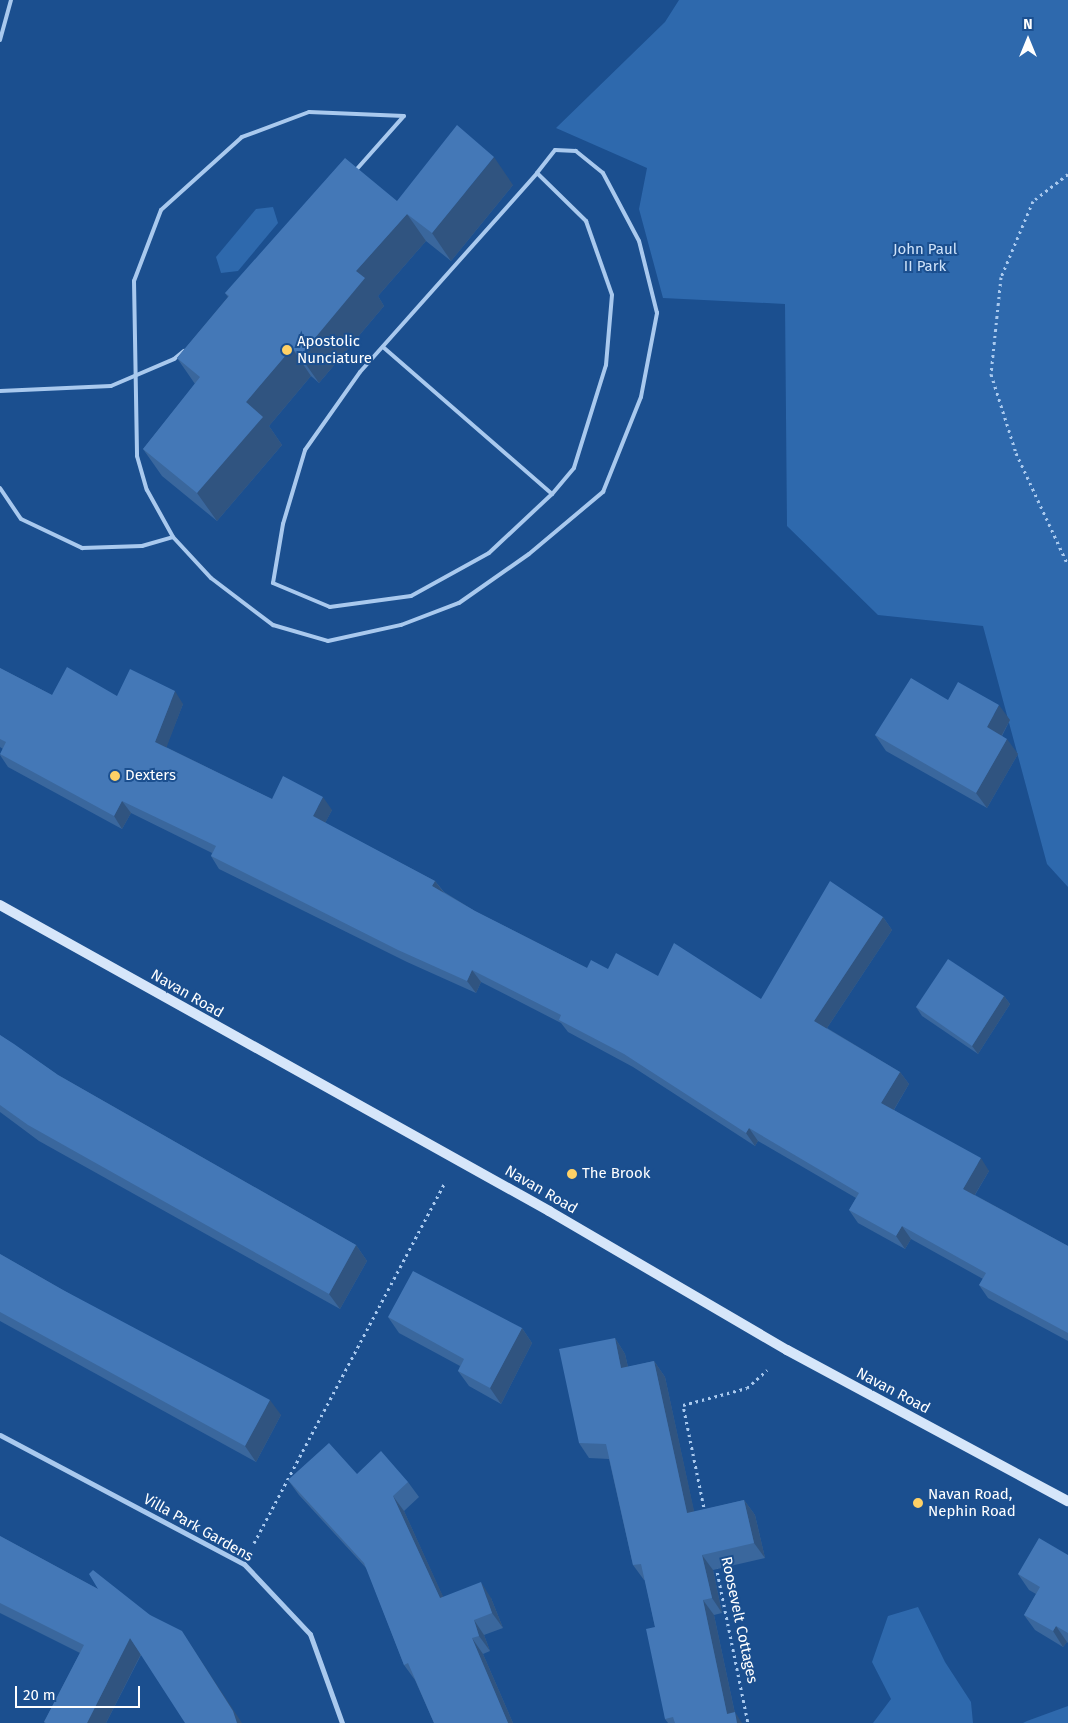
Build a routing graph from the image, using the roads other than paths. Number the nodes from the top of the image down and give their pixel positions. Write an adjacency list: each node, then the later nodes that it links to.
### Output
1 (11, 0): 2 (lane)
2 (0, 40)
3 (537, 173): 6 (lane); 10 (lane); 11 (lane)
4 (352, 174): 7 (lane)
5 (188, 347): 7 (lane)
6 (383, 348): 10 (lane); 10 (lane)
7 (134, 376): 8 (lane); 11 (lane)
8 (0, 391)
9 (0, 488): 11 (lane)
10 (552, 494)
11 (174, 537)
12 (0, 905): 14 (main road, Navan Road)
13 (0, 1435): 15 (street, Villa Park Gardens)
14 (1068, 1501)
15 (342, 1723)

